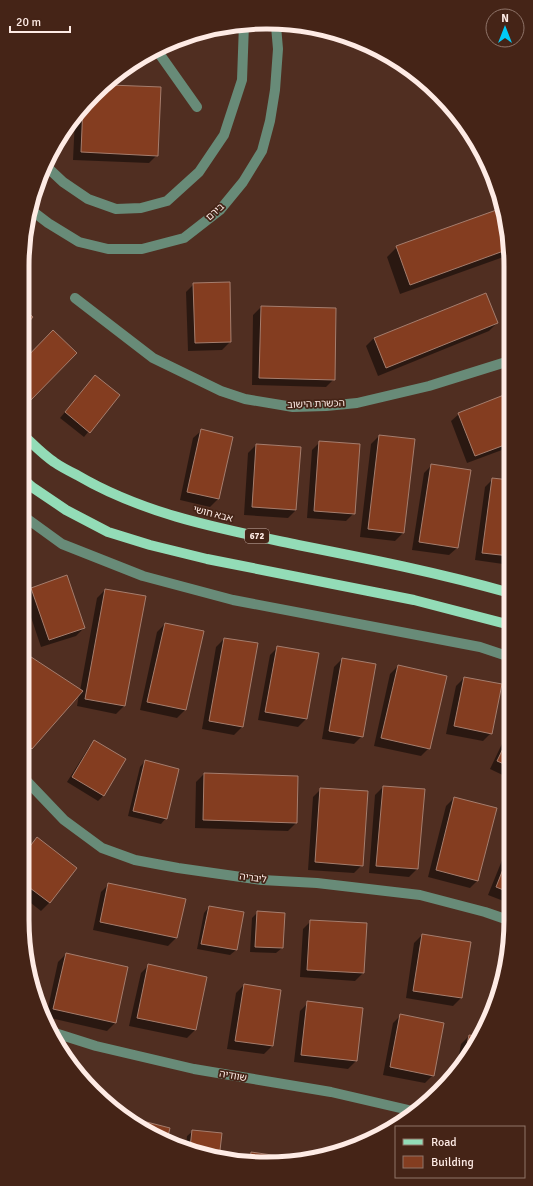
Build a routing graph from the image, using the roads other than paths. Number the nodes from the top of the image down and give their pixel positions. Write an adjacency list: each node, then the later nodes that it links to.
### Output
1 (244, 30): 5 (street)
2 (276, 30): 6 (street, בירם)
3 (160, 54): 4 (street)
4 (197, 106)
5 (50, 169)
6 (35, 213)
7 (76, 298): 8 (street, הכשרת הישוב)
8 (504, 362)
9 (29, 440): 12 (main road, אבא חושי / 672)
10 (29, 484): 13 (main road)
11 (29, 520): 14 (street)
12 (504, 591)
13 (504, 623)
14 (504, 655)
15 (29, 783): 16 (street, ליבריה)
16 (504, 919)
17 (59, 1034): 18 (street, שוודיה)
18 (408, 1110)

